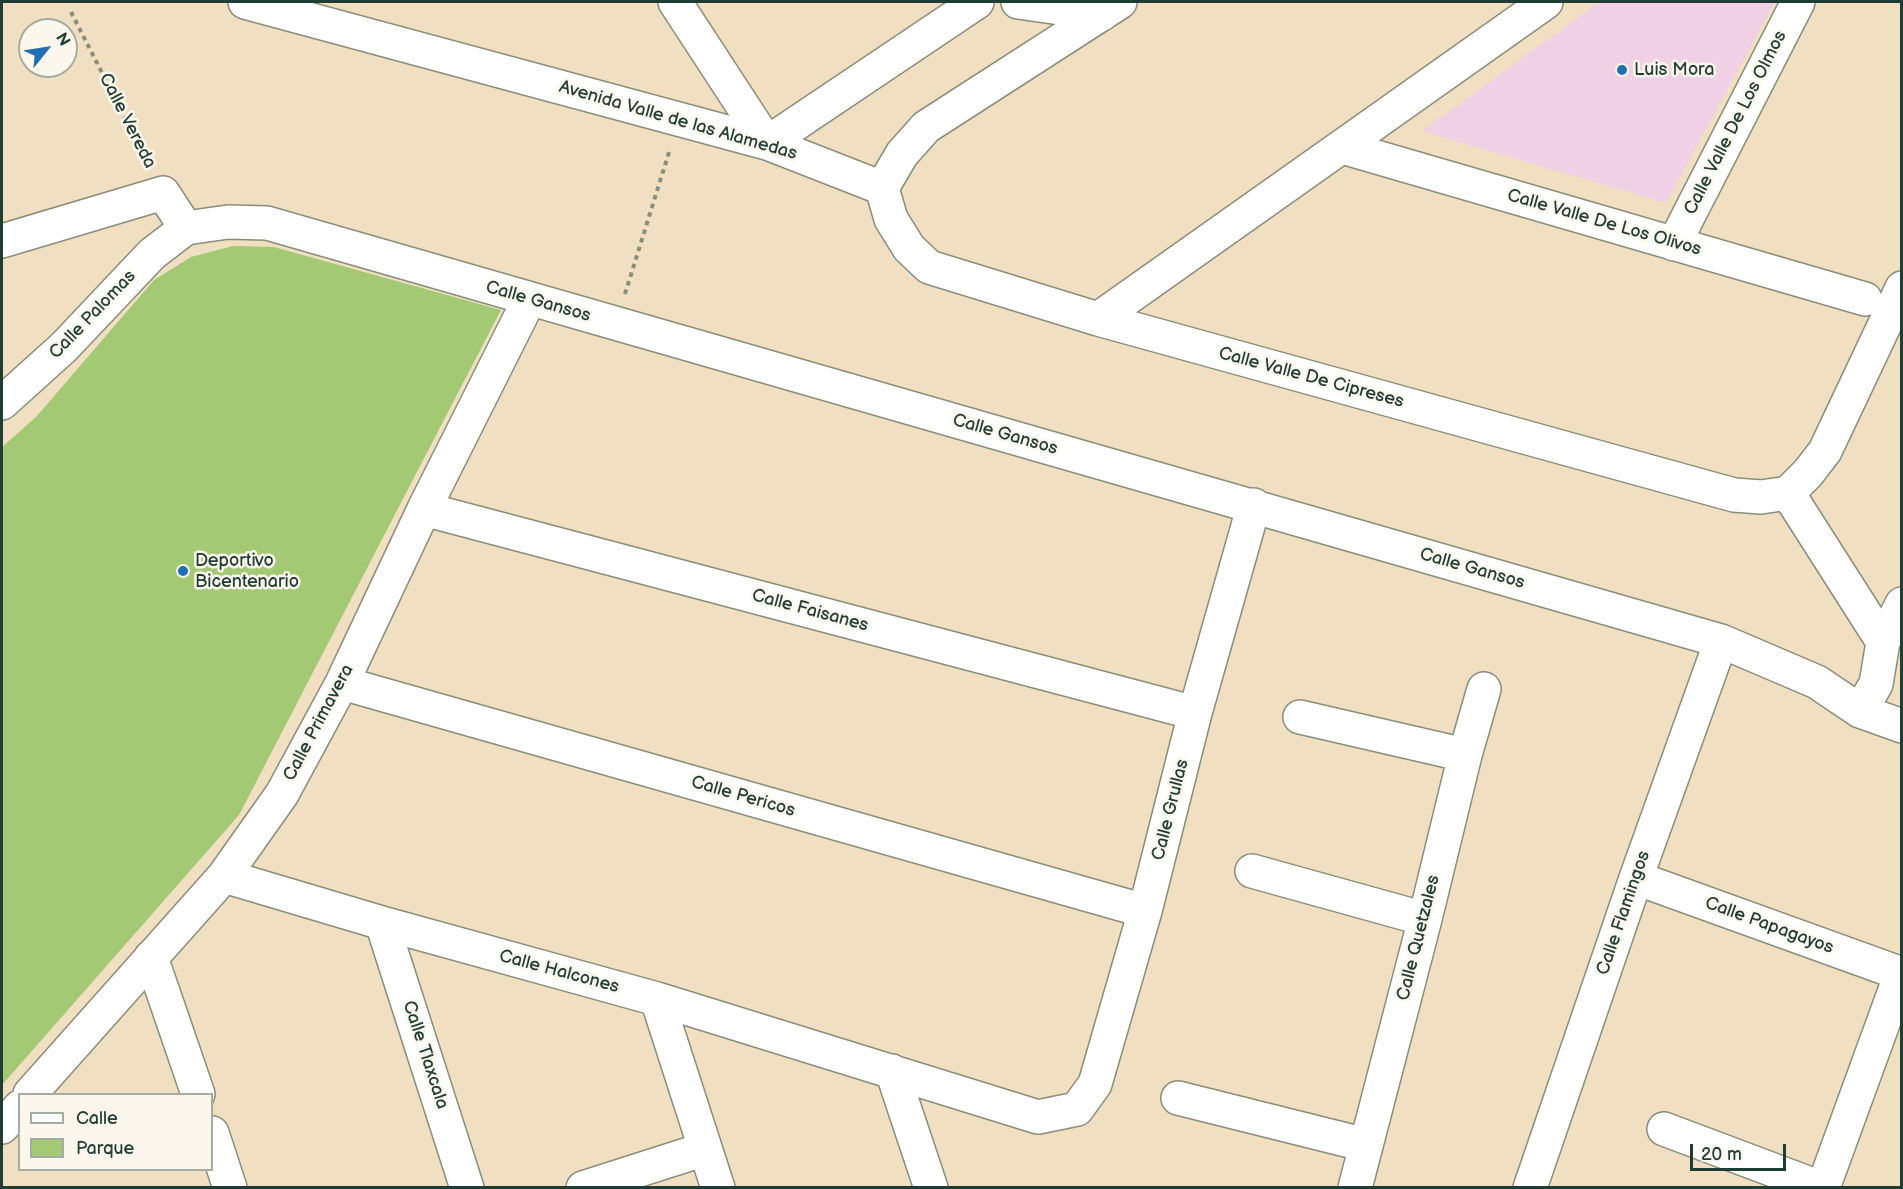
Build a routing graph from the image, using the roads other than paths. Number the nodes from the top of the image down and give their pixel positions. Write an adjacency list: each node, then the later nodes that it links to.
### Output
1 (245, 2): 8 (street, Avenida Valle de las Alamedas)
2 (675, 2): 8 (street)
3 (976, 2): 8 (street)
4 (1018, 2): 7 (street)
5 (1546, 2): 9 (street)
6 (1798, 2): 13 (street, Calle Valle De Los Olmos)
7 (1111, 8): 10 (street)
8 (767, 143): 10 (street, Avenida Valle de las Alamedas)
9 (1342, 147): 13 (street, Calle Valle De Los Olivos); 17 (street)
10 (882, 188): 17 (street, Calle Valle De Cipreses)
11 (186, 228): 12 (street); 16 (street, Calle Gansos); 18 (street, Calle Palomas)
12 (2, 241)
13 (1674, 244): 15 (street, Calle Valle De Los Olivos)
14 (1902, 288): 19 (street)
15 (1865, 299)
16 (529, 300): 20 (street, Calle Gansos); 21 (street, Calle Primavera)
17 (1098, 319): 19 (street, Calle Valle De Cipreses)
18 (2, 403)
19 (1788, 493): 24 (street)
20 (1254, 506): 23 (street, Calle Gansos); 28 (street, Calle Grullas)
21 (424, 508): 25 (street, Calle Primavera); 28 (street, Calle Faisanes)
22 (1902, 604): 24 (street)
23 (1721, 640): 27 (street, Calle Gansos); 34 (street, Calle Flamingos)
24 (1883, 642): 27 (street)
25 (342, 683): 33 (street, Calle Primavera); 35 (street, Calle Pericos)
26 (1484, 689): 31 (street, Calle Quetzales)
27 (1879, 696): 30 (street, Calle Gansos)
28 (1195, 713): 35 (street, Calle Grullas)
29 (1300, 717): 31 (street)
30 (1902, 726)
31 (1465, 755): 36 (street, Calle Quetzales)
32 (1252, 871): 36 (street)
33 (224, 876): 37 (street, Calle Halcones); 38 (street, Calle Primavera)
34 (1636, 878): 39 (street, Calle Papagayos); 58 (street, Calle Flamingos)
35 (1145, 911): 46 (street, Calle Grullas)
36 (1425, 919): 50 (street, Calle Quetzales)
37 (382, 923): 40 (street, Calle Halcones); 53 (street, Calle Tlaxcala)
38 (151, 957): 42 (street, Calle Primavera); 43 (street)
39 (1901, 974): 59 (street)
40 (657, 999): 41 (street, Calle Halcones); 51 (street)
41 (892, 1071): 46 (street, Calle Halcones); 56 (street)
42 (32, 1093)
43 (197, 1093)
44 (1178, 1098): 50 (street)
45 (18, 1109): 47 (street)
46 (1077, 1109)
47 (2, 1127)
48 (1664, 1129): 59 (street)
49 (213, 1136): 52 (street)
50 (1366, 1145): 57 (street, Calle Quetzales)
51 (705, 1149): 54 (street); 55 (street)
52 (230, 1188)
53 (467, 1188)
54 (583, 1188)
55 (718, 1188)
56 (931, 1188)
57 (1355, 1188)
58 (1530, 1188)
59 (1822, 1188)

